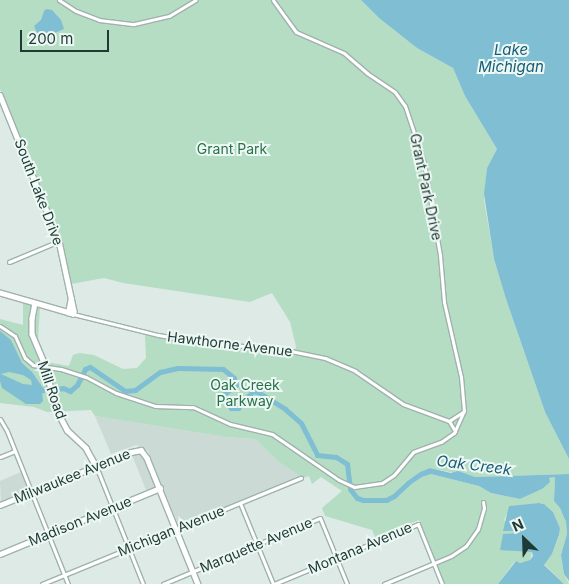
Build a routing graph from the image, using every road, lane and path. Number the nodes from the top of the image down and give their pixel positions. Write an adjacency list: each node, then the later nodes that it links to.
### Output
1 (59, 0): 2 (street)
2 (196, 0)
3 (273, 0): 12 (street, Grant Park Drive)
4 (0, 95): 5 (street, South Lake Drive)
5 (59, 241): 6 (street); 9 (street, South Lake Drive)
6 (9, 262)
7 (0, 293): 8 (street, Hawthorne Avenue)
8 (36, 303): 9 (street, Hawthorne Avenue); 11 (street, Mill Road)
9 (70, 313): 14 (street, Hawthorne Avenue)
10 (0, 326): 11 (street)
11 (46, 367): 15 (street); 18 (street, Mill Road)
12 (464, 411): 14 (street); 15 (street)
13 (1, 421): 16 (street)
14 (449, 421): 15 (street)
15 (455, 431)
16 (15, 451): 17 (street); 21 (street)
17 (0, 457)
18 (96, 466): 20 (street, Milwaukee Avenue); 21 (street, Milwaukee Avenue); 25 (street)
19 (300, 478): 23 (street, Michigan Avenue)
20 (160, 488): 25 (street, Madison Avenue); 26 (street)
21 (31, 492): 24 (street, Milwaukee Avenue); 27 (street)
22 (483, 502): 32 (street)
23 (240, 503): 26 (street, Michigan Avenue); 28 (street)
24 (0, 505)
25 (113, 507): 27 (street, Madison Avenue); 29 (street)
26 (176, 529): 29 (street, Michigan Avenue); 33 (street)
27 (48, 534): 30 (street, Madison Avenue); 34 (street)
28 (257, 544): 31 (street, Marquette Avenue); 33 (street, Marquette Avenue); 40 (street)
29 (129, 548): 34 (street, Michigan Avenue); 37 (street)
30 (0, 554)
31 (337, 558): 32 (street, Montana Avenue); 40 (street, Montana Avenue); 41 (street)
32 (434, 563): 42 (street); 43 (street)
33 (193, 572): 38 (street, Marquette Avenue); 39 (street)
34 (65, 575): 35 (street, Michigan Avenue); 36 (street)
35 (42, 584)
36 (68, 584)
37 (143, 584)
38 (163, 584)
39 (198, 584)
40 (274, 584)
41 (348, 584)
42 (384, 584)
43 (442, 584)

